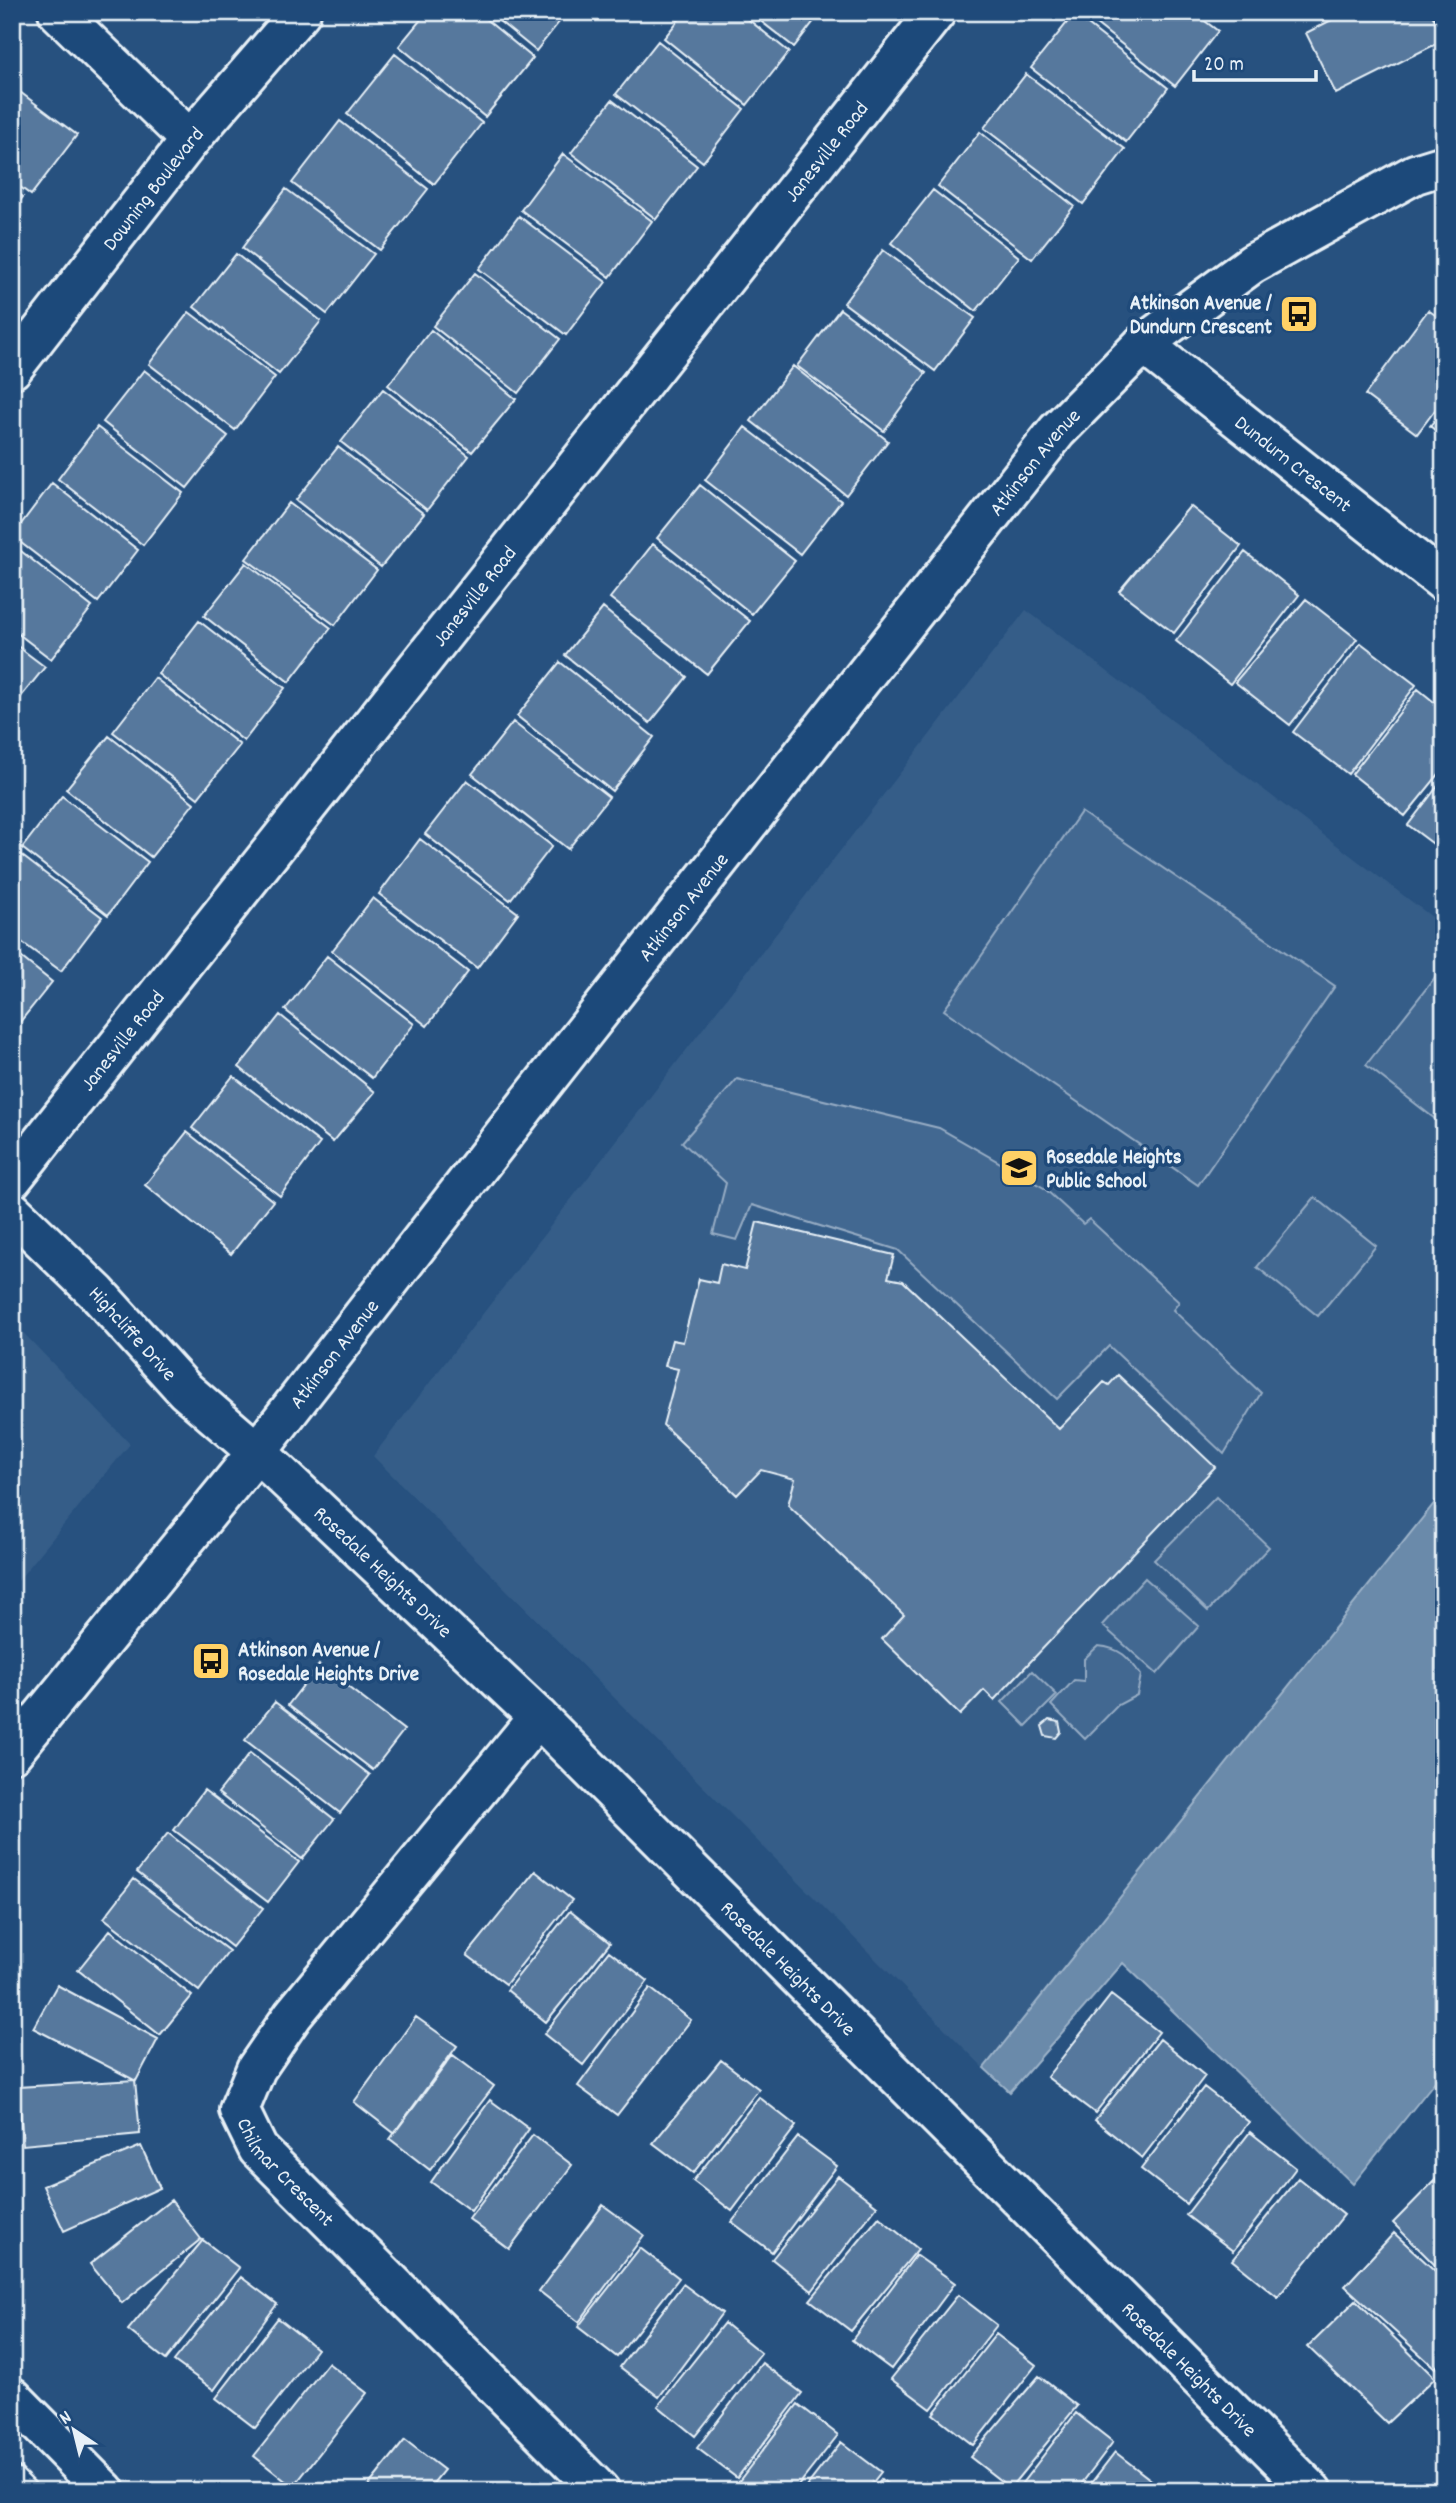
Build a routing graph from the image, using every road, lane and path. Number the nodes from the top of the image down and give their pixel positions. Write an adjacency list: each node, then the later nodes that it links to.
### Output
1 (58, 12): 4 (street)
2 (301, 12): 4 (street, Downing Boulevard)
3 (936, 12): 9 (street, Janesville Road)
4 (190, 140): 7 (street, Downing Boulevard)
5 (1444, 165): 6 (street, Atkinson Avenue)
6 (1143, 344): 8 (street, Dundurn Crescent); 11 (street, Atkinson Avenue)
7 (12, 369)
8 (1444, 582)
9 (12, 1179)
10 (12, 1211): 11 (street, Highcliffe Drive)
11 (257, 1452): 12 (street, Rosedale Heights Drive); 13 (street, Atkinson Avenue)
12 (538, 1717): 18 (street, Chilmar Crescent); 19 (street, Rosedale Heights Drive)
13 (12, 1753)
14 (12, 2397): 17 (street)
15 (12, 2478): 16 (lane)
16 (25, 2491)
17 (105, 2491)
18 (600, 2491)
19 (1312, 2491)

